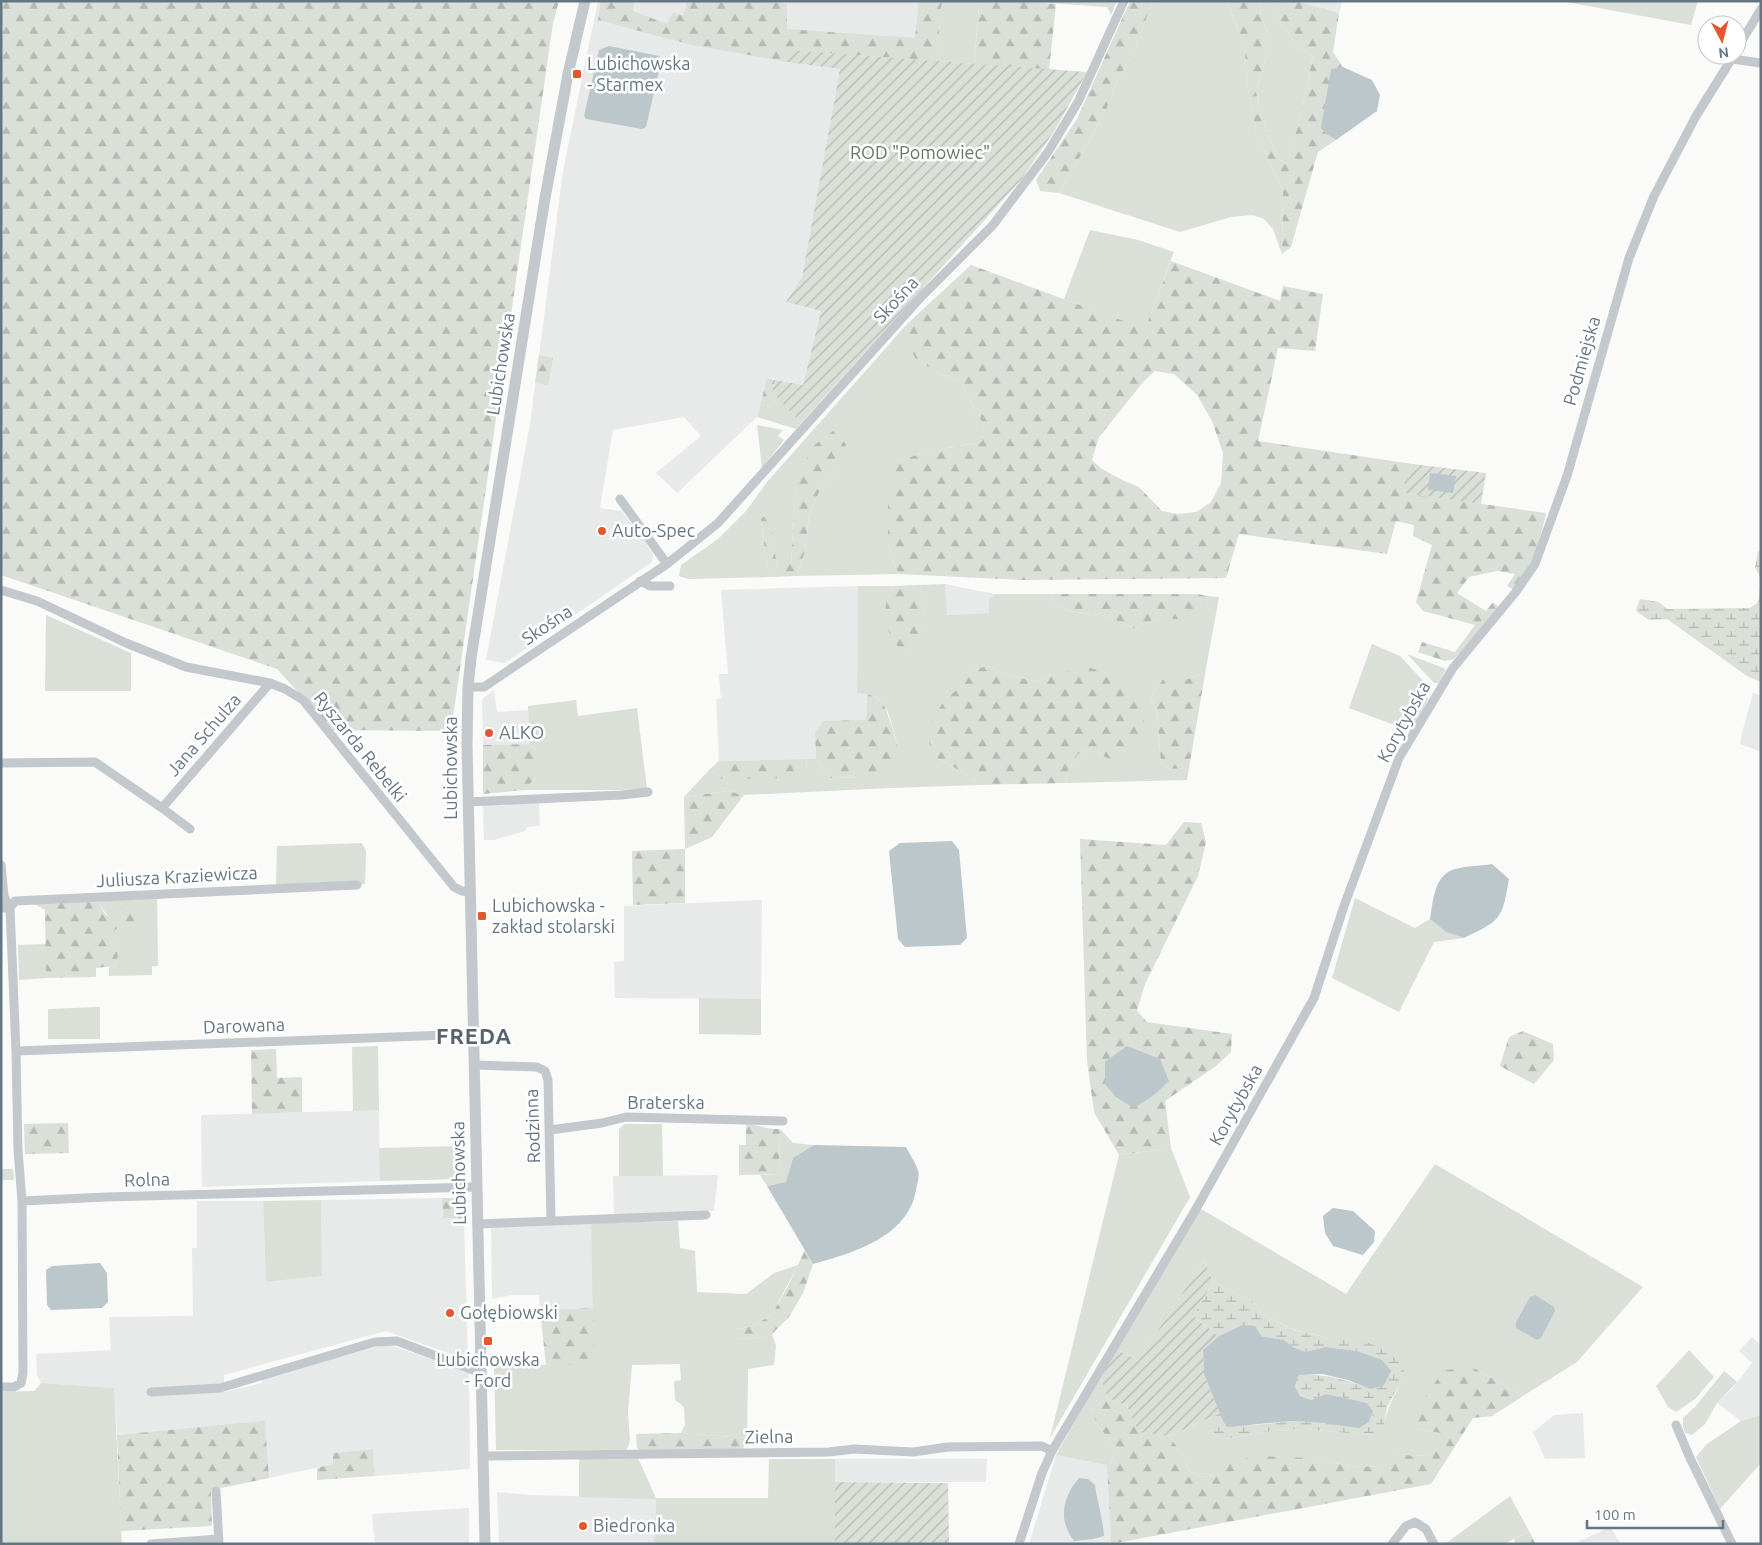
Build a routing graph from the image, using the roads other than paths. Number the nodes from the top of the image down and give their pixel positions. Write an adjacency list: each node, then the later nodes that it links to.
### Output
1 (585, 1): 15 (street, Lubichowska)
2 (1124, 1): 9 (street, Skośna)
3 (1761, 9): 4 (street)
4 (1747, 32)
5 (1747, 60): 6 (street)
6 (1761, 63)
7 (1728, 65): 13 (street, Podmiejska)
8 (620, 499): 9 (street)
9 (666, 564): 10 (street, Skośna)
10 (640, 581): 11 (street); 15 (street, Skośna)
11 (670, 586)
12 (1, 590): 14 (street, Ryszarda Rebelki)
13 (1453, 668): 39 (street, Korytybska)
14 (270, 683): 19 (street, Jana Schulza); 23 (street, Ryszarda Rebelki)
15 (468, 687): 18 (street, Lubichowska)
16 (1, 763): 19 (street)
17 (648, 792): 18 (street)
18 (468, 802): 23 (street, Lubichowska)
19 (162, 808): 20 (street)
20 (190, 829)
21 (1, 865): 24 (street)
22 (357, 885): 24 (street, Juliusza Kraziewicza)
23 (470, 892): 25 (street, Lubichowska)
24 (6, 908): 26 (street)
25 (474, 1034): 26 (street, Darowana); 27 (street, Lubichowska)
26 (16, 1051): 31 (street)
27 (475, 1065): 29 (street, Rodzinna); 30 (street, Lubichowska)
28 (783, 1121): 29 (street, Braterska)
29 (550, 1130): 33 (street, Rodzinna)
30 (476, 1187): 31 (street, Rolna); 34 (street, Lubichowska)
31 (22, 1201): 36 (street)
32 (706, 1216): 33 (street)
33 (551, 1222): 34 (street)
34 (477, 1224): 35 (street, Lubichowska)
35 (481, 1373): 37 (street); 40 (street, Lubichowska)
36 (1, 1387)
37 (151, 1392)
38 (1676, 1425): 48 (street)
39 (1052, 1451): 40 (street, Zielna); 45 (street, Korytybska)
40 (484, 1456): 44 (street, Lubichowska)
41 (216, 1491): 42 (street)
42 (219, 1542): 43 (street)
43 (151, 1544)
44 (485, 1544)
45 (1019, 1544)
46 (1392, 1544): 47 (street)
47 (1434, 1544)
48 (1732, 1544)

